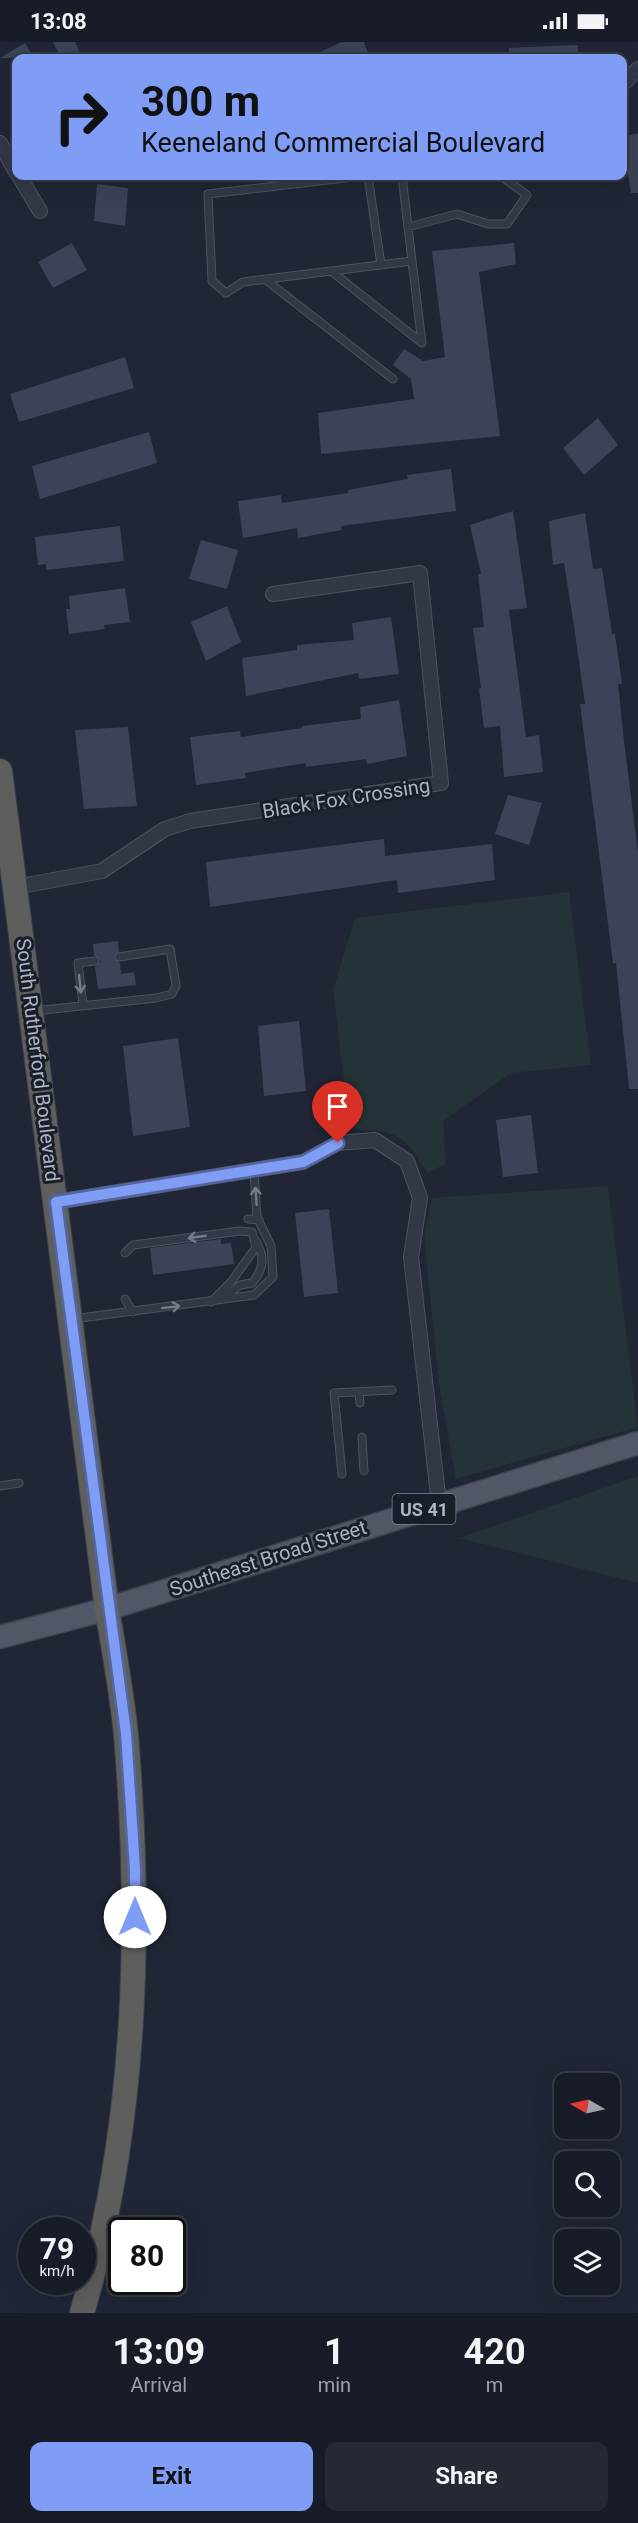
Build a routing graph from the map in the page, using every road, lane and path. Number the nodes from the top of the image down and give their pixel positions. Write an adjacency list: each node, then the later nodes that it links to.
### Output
1 (638, 69): 2 (street)
2 (627, 80)
3 (0, 143): 4 (street)
4 (12, 165)
5 (21, 180): 10 (street)
6 (328, 180): 15 (lane)
7 (369, 180): 13 (lane)
8 (402, 180): 11 (lane)
9 (506, 180): 11 (lane)
10 (40, 212)
11 (408, 227): 12 (lane)
12 (412, 261): 13 (lane); 14 (lane)
13 (381, 265): 14 (lane)
14 (331, 272): 15 (lane)
15 (266, 280): 16 (lane)
16 (393, 379)
17 (273, 594): 19 (street, Black Fox Crossing)
18 (0, 771): 19 (highway, South Rutherford Boulevard)
19 (16, 887): 23 (highway, South Rutherford Boulevard)
20 (120, 957): 22 (lane)
21 (95, 961): 22 (lane, one-way to 22)
22 (83, 1005): 23 (lane)
23 (32, 1011): 25 (highway, South Rutherford Boulevard)
24 (254, 1172): 25 (street); 27 (lane, one-way to 24); 44 (street)
25 (56, 1202): 34 (highway, South Rutherford Boulevard)
26 (248, 1219): 27 (lane)
27 (259, 1220): 31 (lane)
28 (255, 1241): 29 (lane, one-way to 29); 31 (lane); 32 (lane)
29 (125, 1253)
30 (125, 1299): 33 (lane)
31 (220, 1300): 32 (lane)
32 (211, 1302): 33 (lane, one-way to 32)
33 (133, 1312): 34 (lane)
34 (71, 1319): 45 (highway, South Rutherford Boulevard)
35 (392, 1390): 36 (lane)
36 (359, 1392): 37 (lane); 41 (lane)
37 (360, 1403)
38 (362, 1437): 40 (lane)
39 (638, 1443): 44 (main road, Southeast Broad Street / US 41)
40 (364, 1471)
41 (342, 1474)
42 (19, 1483): 43 (lane)
43 (0, 1486)
44 (439, 1504): 45 (main road, Southeast Broad Street / US 41)
45 (107, 1609): 46 (main road, Southeast Broad Street / US 41); 47 (highway, South Rutherford Boulevard)
46 (0, 1637)
47 (82, 2313)

